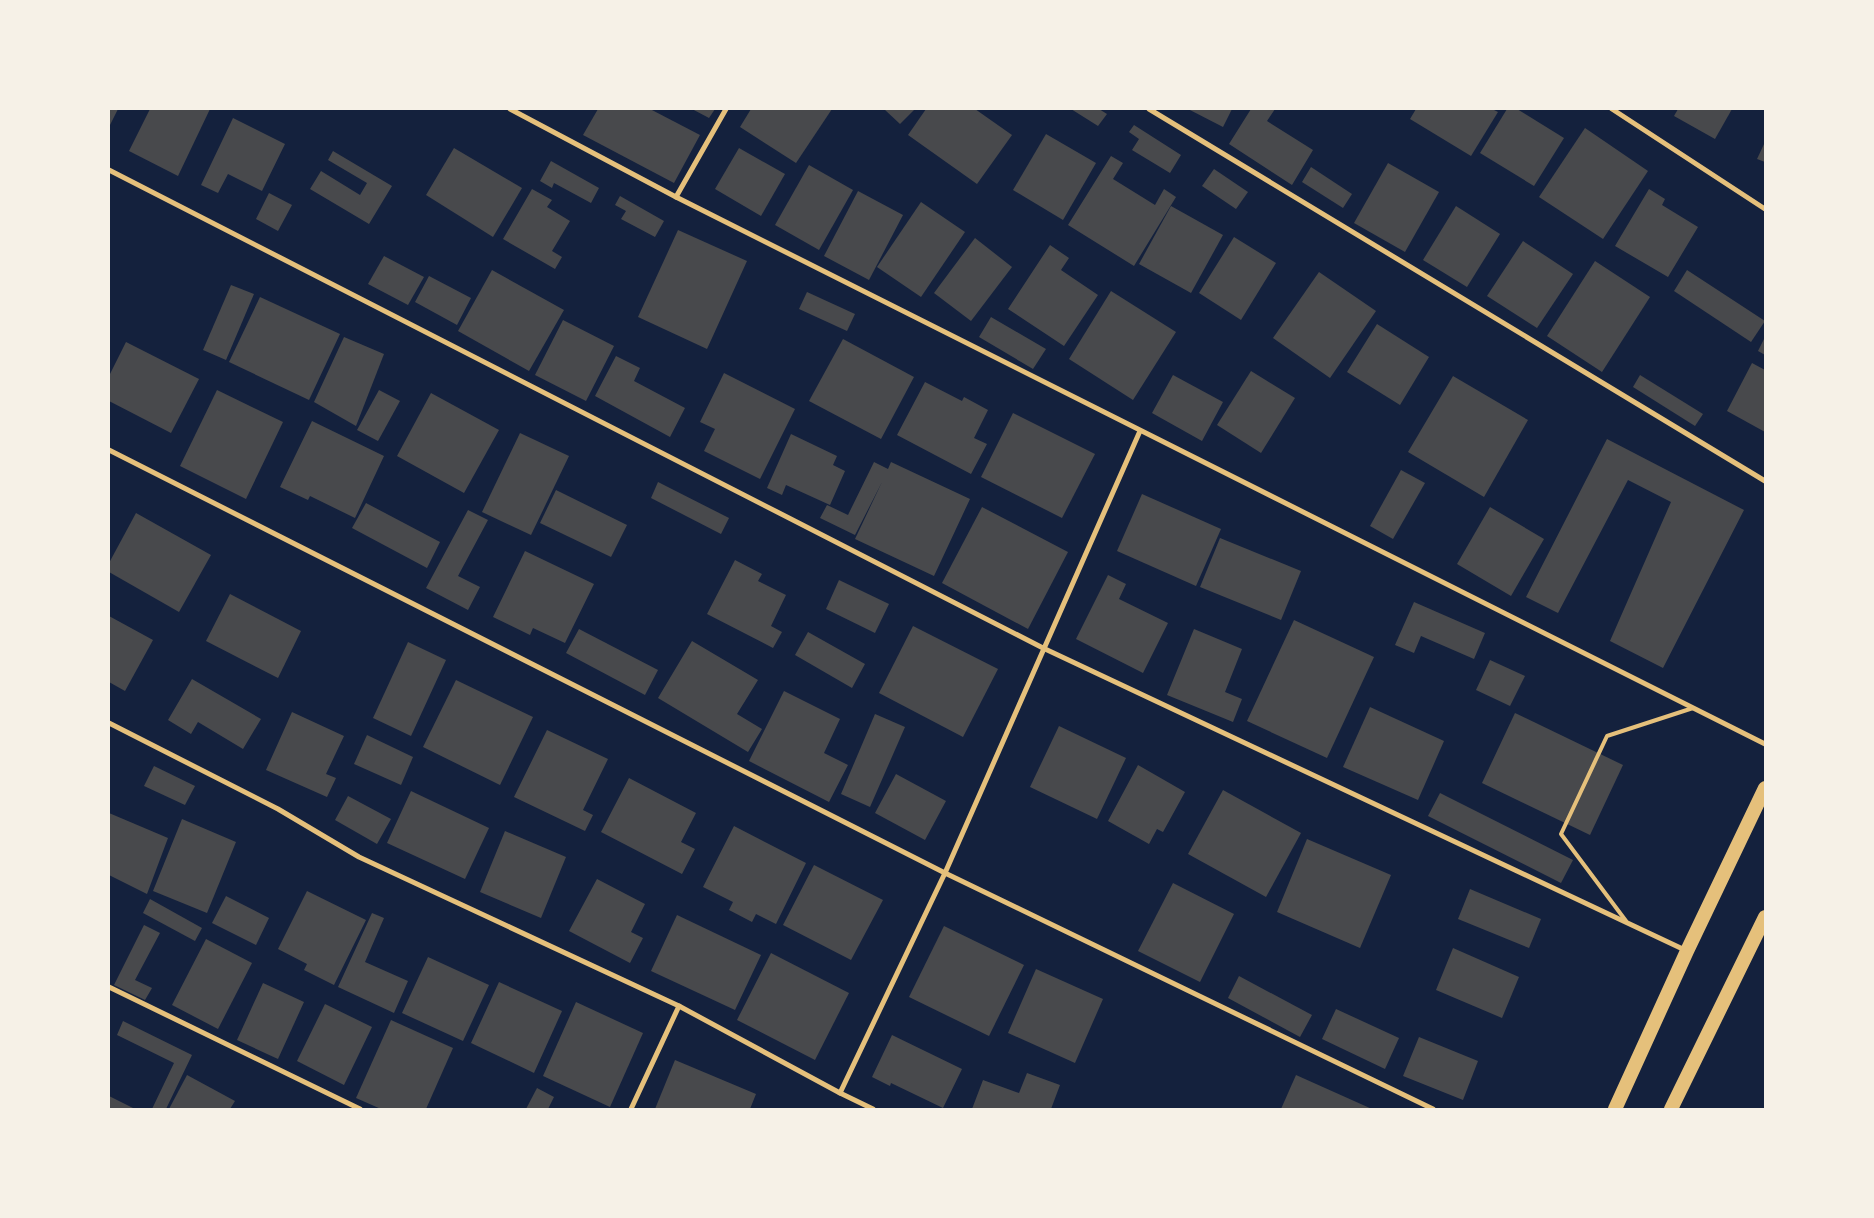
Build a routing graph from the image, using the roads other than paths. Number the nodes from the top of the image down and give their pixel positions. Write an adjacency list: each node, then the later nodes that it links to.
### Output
1 (510, 109): 6 (street)
2 (726, 109): 6 (street)
3 (1149, 109): 10 (street)
4 (1612, 109): 7 (street)
5 (109, 170): 11 (street)
6 (676, 197): 8 (street)
7 (1765, 209)
8 (1140, 431): 11 (street); 12 (street)
9 (109, 450): 16 (street)
10 (1765, 482)
11 (1043, 648): 16 (street); 18 (street)
12 (1693, 708): 14 (street); 18 (lane)
13 (109, 723): 21 (street)
14 (1765, 744)
15 (1765, 788): 19 (highway)
16 (945, 873): 22 (street); 26 (street)
17 (1765, 917): 28 (highway)
18 (1628, 924): 19 (street)
19 (1687, 951): 27 (highway)
20 (109, 987): 23 (street)
21 (679, 1006): 22 (street); 24 (street)
22 (840, 1093): 25 (street)
23 (360, 1109)
24 (631, 1109)
25 (873, 1109)
26 (1433, 1109)
27 (1615, 1109)
28 (1672, 1109)

